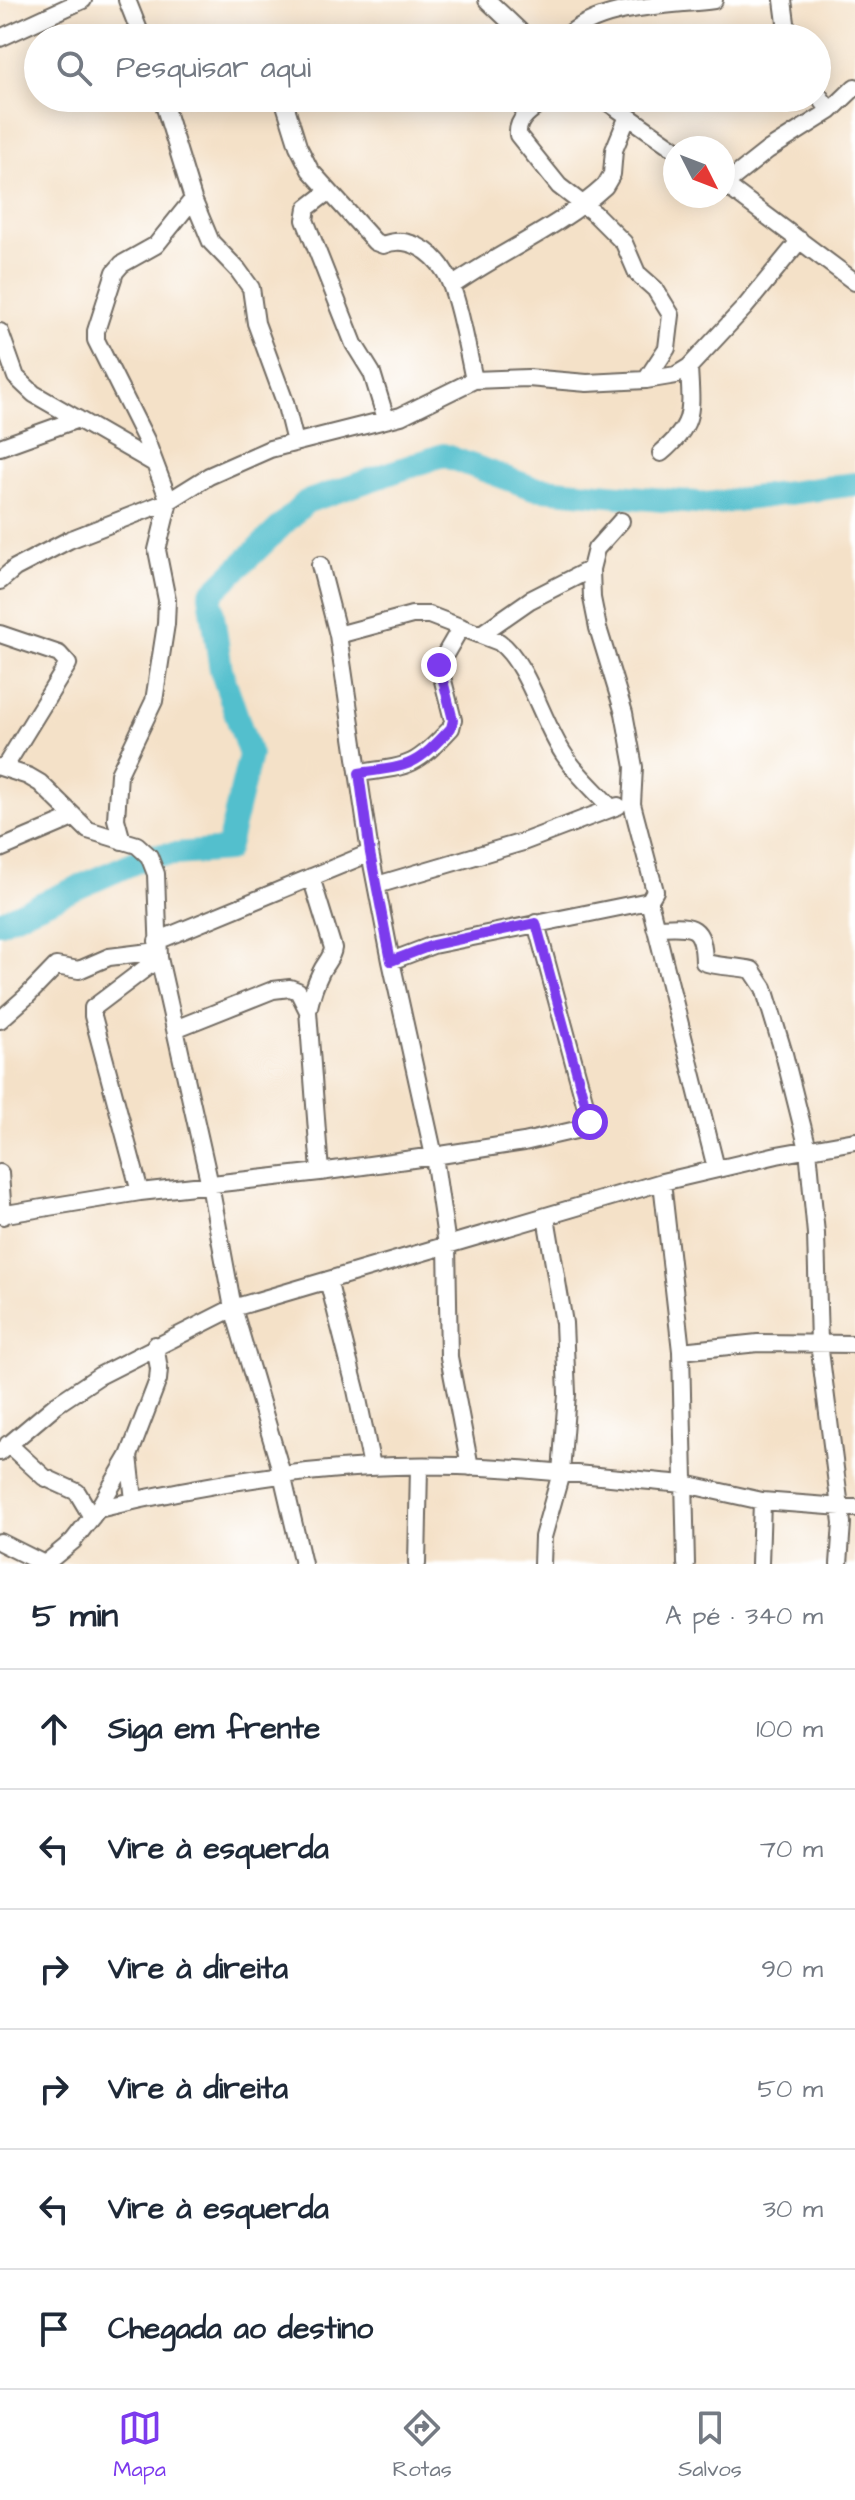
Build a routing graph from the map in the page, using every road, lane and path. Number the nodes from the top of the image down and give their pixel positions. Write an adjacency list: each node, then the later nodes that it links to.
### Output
1 (83, 0): 6 (street)
2 (127, 0): 9 (street)
3 (487, 0): 10 (street)
4 (714, 0): 11 (street)
5 (783, 0): 12 (street)
6 (56, 6): 7 (street)
7 (24, 24)
8 (24, 24): 13 (street)
9 (136, 24)
10 (512, 24)
11 (580, 24)
12 (786, 24)
13 (0, 38)
14 (855, 87): 15 (street)
15 (831, 110)
16 (166, 112): 26 (street)
17 (287, 112): 24 (street)
18 (531, 112): 27 (street)
19 (624, 112): 21 (street)
20 (828, 112): 23 (street)
21 (628, 116): 22 (street); 27 (street)
22 (663, 141)
23 (735, 175)
24 (329, 191): 30 (street); 36 (street)
25 (735, 191): 28 (street)
26 (193, 199): 37 (street); 40 (street)
27 (583, 203): 30 (street); 34 (street)
28 (800, 240): 29 (street); 32 (street)
29 (851, 274)
30 (452, 286): 33 (street)
31 (0, 332): 35 (street)
32 (689, 367): 34 (street); 39 (street)
33 (474, 380): 34 (street); 36 (street)
34 (646, 380)
35 (78, 419): 38 (street); 40 (street)
36 (386, 419): 37 (street)
37 (295, 442): 41 (street)
38 (0, 447)
39 (661, 453)
40 (155, 464): 41 (street)
41 (169, 501): 45 (street); 55 (street)
42 (621, 521): 44 (street)
43 (320, 565): 49 (street)
44 (591, 569): 48 (street); 52 (street)
45 (0, 581)
46 (461, 627): 48 (street); 49 (street); 51 (street)
47 (0, 634): 50 (street)
48 (481, 634): 53 (street)
49 (338, 635): 51 (street)
50 (2, 768): 54 (street)
51 (359, 773): 57 (street)
52 (632, 804): 53 (street); 60 (street)
53 (611, 808): 59 (street)
54 (73, 818): 55 (street); 56 (street)
55 (122, 841): 63 (street)
56 (0, 849)
57 (370, 853): 58 (street); 59 (street)
58 (311, 877): 63 (street); 67 (street)
59 (377, 885): 65 (street)
60 (649, 901): 61 (street); 62 (street)
61 (536, 923): 65 (street); 72 (street)
62 (655, 927): 71 (street); 73 (street)
63 (158, 950): 64 (street); 66 (street); 69 (street)
64 (117, 956): 66 (street); 68 (street)
65 (391, 961): 72 (street)
66 (143, 970): 78 (street)
67 (308, 1011): 69 (street); 74 (street)
68 (0, 1020)
69 (175, 1029): 77 (street)
70 (855, 1141): 71 (street)
71 (808, 1149): 73 (street); 84 (street)
72 (434, 1156): 74 (street); 81 (street)
73 (716, 1168): 76 (street)
74 (320, 1172): 77 (street)
75 (0, 1173): 79 (street)
76 (662, 1182): 80 (street); 87 (street)
77 (210, 1185): 78 (street); 83 (street)
78 (140, 1192): 79 (street)
79 (2, 1215)
80 (546, 1217): 81 (street); 93 (street)
81 (447, 1245): 82 (street); 92 (street)
82 (328, 1280): 83 (street); 90 (street)
83 (233, 1308): 86 (street); 94 (street)
84 (819, 1343): 85 (street); 87 (street); 98 (street)
85 (855, 1344)
86 (155, 1345): 88 (street); 89 (street)
87 (681, 1351): 95 (street)
88 (4, 1448): 99 (street)
89 (129, 1456): 96 (street); 99 (street)
90 (372, 1466): 91 (street); 94 (street)
91 (419, 1467): 92 (street); 103 (street)
92 (470, 1467): 93 (street)
93 (561, 1473): 95 (street); 104 (street)
94 (282, 1474): 96 (street); 102 (street)
95 (685, 1484): 97 (street); 105 (street)
96 (134, 1500): 99 (street)
97 (762, 1501): 98 (street); 106 (street)
98 (846, 1507): 107 (street)
99 (95, 1513): 101 (street)
100 (0, 1542): 101 (street)
101 (44, 1564)
102 (303, 1564)
103 (417, 1564)
104 (542, 1564)
105 (686, 1564)
106 (760, 1564)
107 (839, 1564)

